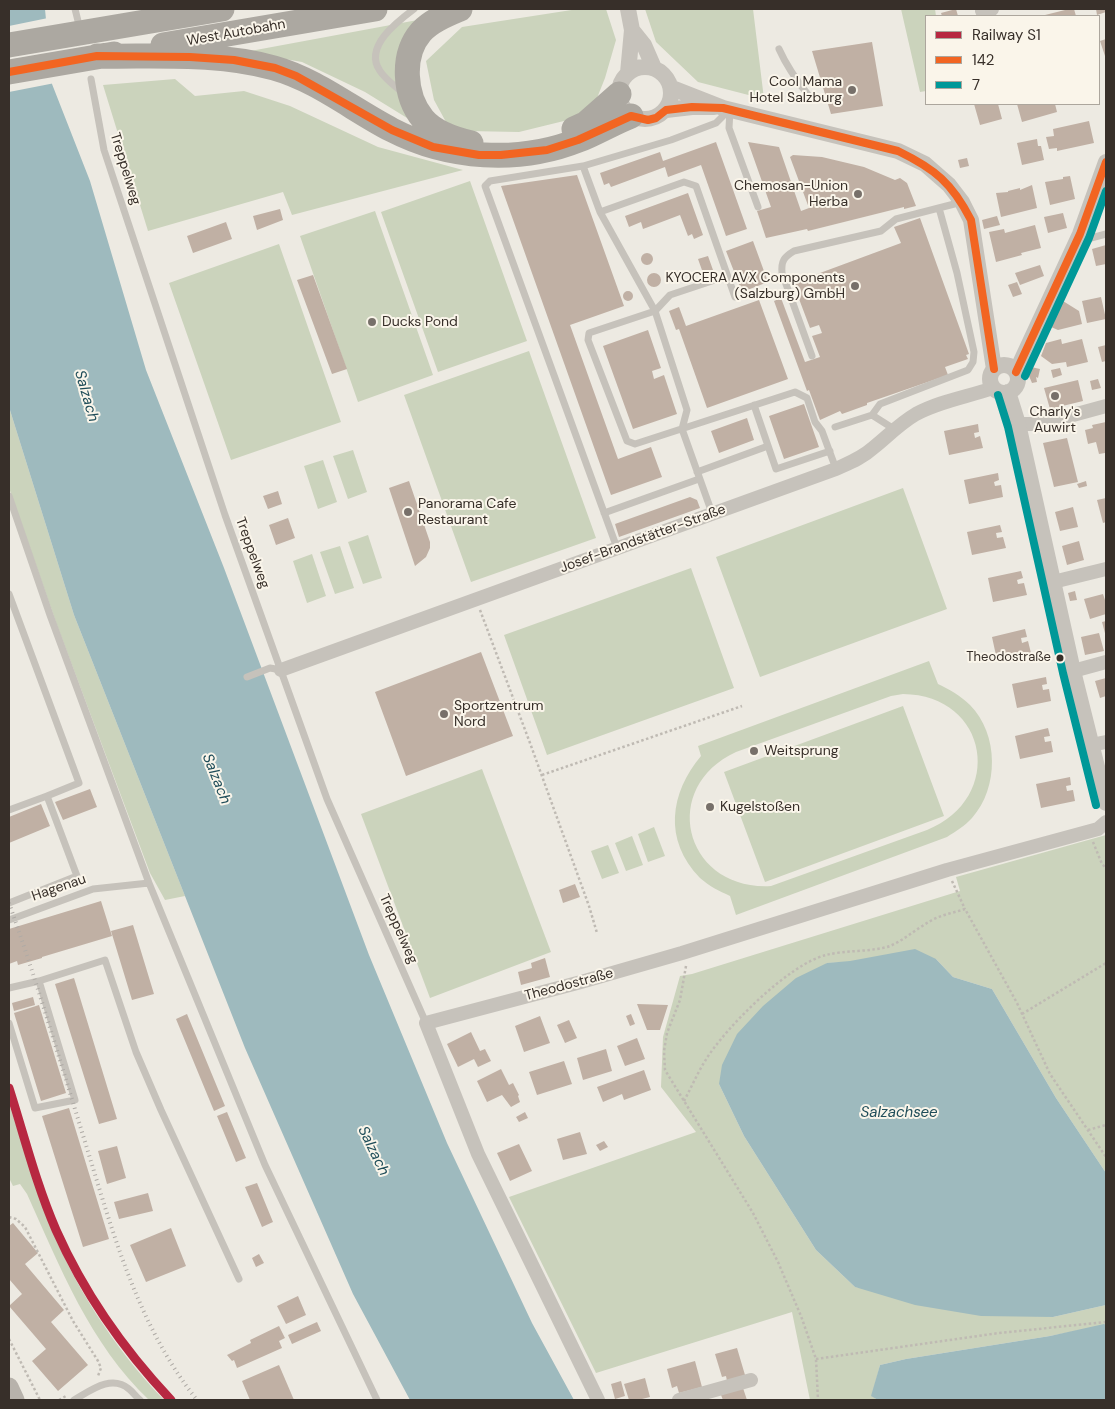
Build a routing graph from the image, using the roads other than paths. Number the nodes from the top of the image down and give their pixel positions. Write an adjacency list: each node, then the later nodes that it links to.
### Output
1 (75, 9): 10 (lane, Treppelweg)
2 (222, 9): 10 (highway, West Autobahn)
3 (375, 9): 10 (highway, West Autobahn)
4 (414, 9): 16 (lane)
5 (460, 9): 16 (highway)
6 (628, 9): 7 (street)
7 (632, 30): 11 (street); 13 (street)
8 (9, 45): 10 (highway, West Autobahn)
9 (779, 49): 15 (lane)
10 (90, 51): 12 (highway, West Autobahn); 19 (highway); 54 (lane, Treppelweg)
11 (654, 68): 13 (street); 14 (street)
12 (9, 72)
13 (623, 84): 16 (highway); 19 (street)
14 (672, 88): 17 (street); 18 (street)
15 (810, 96)
16 (414, 103)
17 (727, 109): 18 (street); 21 (lane); 22 (street); 23 (lane)
18 (666, 110): 19 (street)
19 (631, 116)
20 (1106, 162): 26 (street)
21 (583, 166): 25 (lane); 47 (lane)
22 (962, 202): 24 (lane); 32 (street)
23 (758, 207)
24 (939, 208): 31 (lane); 37 (lane)
25 (600, 212): 28 (lane); 30 (lane)
26 (1080, 234): 27 (lane); 33 (street)
27 (1106, 234)
28 (728, 276): 29 (lane); 30 (lane)
29 (735, 297)
30 (655, 310): 40 (lane); 40 (lane)
31 (812, 356)
32 (994, 369): 33 (street); 34 (street)
33 (1016, 372): 34 (street)
34 (1000, 390): 38 (street); 41 (street, Josef-Brandstätter-Straße)
35 (754, 406): 40 (lane); 42 (lane); 43 (lane)
36 (1106, 406): 38 (street)
37 (872, 415): 39 (lane); 41 (lane)
38 (1018, 424): 51 (street)
39 (835, 427)
40 (682, 429): 45 (lane)
41 (894, 429): 44 (street, Josef-Brandstätter-Straße)
42 (768, 446): 43 (lane); 45 (lane)
43 (830, 451): 44 (lane)
44 (836, 469): 48 (street, Josef-Brandstätter-Straße)
45 (698, 475): 47 (lane); 48 (lane)
46 (9, 496): 62 (lane)
47 (604, 513): 49 (lane)
48 (712, 513): 49 (street, Josef-Brandstätter-Straße)
49 (617, 548): 54 (street, Josef-Brandstätter-Straße)
50 (1106, 569): 51 (street)
51 (1053, 582): 55 (street)
52 (9, 594): 58 (lane)
53 (1106, 662): 55 (street)
54 (281, 670): 56 (lane); 68 (lane, Treppelweg)
55 (1073, 670): 57 (street)
56 (247, 677)
57 (1099, 744): 59 (street)
58 (46, 796): 60 (lane); 63 (lane)
59 (1106, 802)
60 (9, 810)
61 (1106, 822): 68 (street, Theodostraße)
62 (149, 883): 64 (lane, Hagenau); 75 (lane)
63 (9, 903)
64 (9, 920)
65 (39, 981): 66 (lane); 67 (lane); 69 (lane)
66 (9, 988)
67 (9, 1023)
68 (426, 1023): 76 (street)
69 (239, 1279)
70 (751, 1380): 77 (street)
71 (9, 1387): 72 (main road)
72 (15, 1400)
73 (74, 1400): 74 (lane)
74 (140, 1400)
75 (377, 1400)
76 (598, 1400)
77 (680, 1400)

